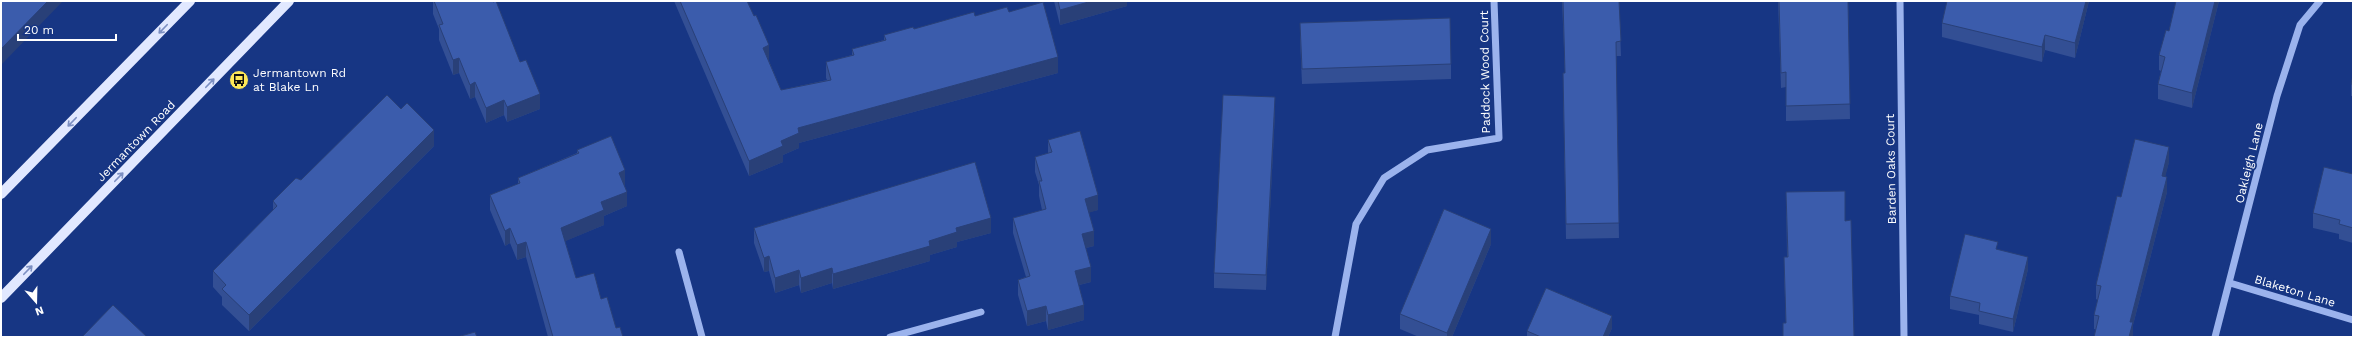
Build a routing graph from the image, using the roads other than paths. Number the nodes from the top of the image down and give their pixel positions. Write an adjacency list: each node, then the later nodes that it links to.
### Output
1 (190, 1): 6 (main road, one-way to 6)
2 (290, 1): 9 (main road, Jermantown Road, one-way to 2)
3 (1494, 1): 14 (street, Paddock Wood Court)
4 (1900, 1): 15 (street, Barden Oaks Court)
5 (2320, 1): 8 (street, Oakleigh Lane)
6 (1, 194)
7 (679, 252): 12 (street)
8 (2230, 283): 11 (street, Blaketon Lane); 16 (street, Oakleigh Lane)
9 (1, 298)
10 (981, 312): 13 (street)
11 (2353, 320)
12 (702, 337)
13 (890, 337)
14 (1335, 337)
15 (1904, 337)
16 (2216, 337)

